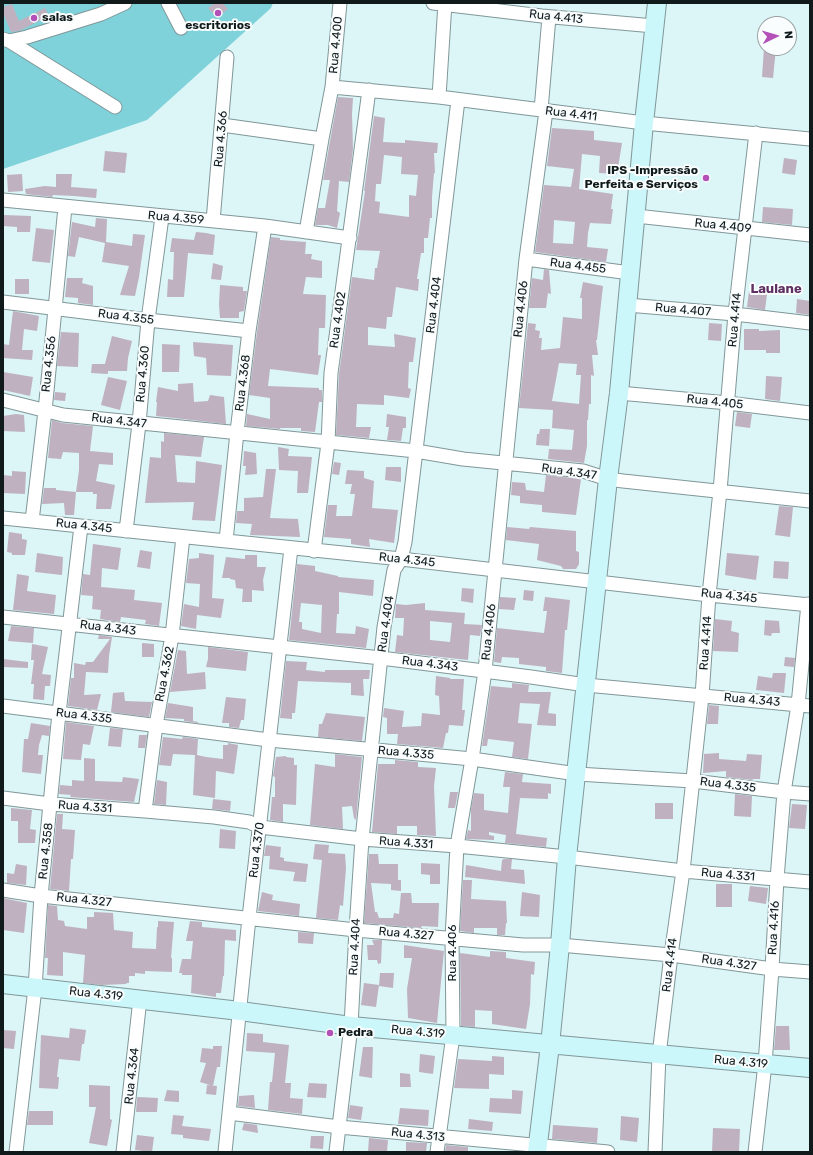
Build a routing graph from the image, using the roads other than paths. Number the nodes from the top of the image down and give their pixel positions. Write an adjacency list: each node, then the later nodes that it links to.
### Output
1 (125, 3): 9 (street)
2 (168, 3): 8 (street)
3 (340, 3): 11 (street, Rua 4.400)
4 (441, 3): 6 (street, Rua 4.413); 13 (street)
5 (657, 3): 7 (street)
6 (545, 12): 7 (street, Rua 4.413); 16 (street, Rua 4.406)
7 (654, 26): 17 (street)
8 (181, 28)
9 (6, 40): 15 (street)
10 (228, 57): 18 (street, Rua 4.366)
11 (332, 87): 12 (street, Rua 4.411); 20 (street, Rua 4.400)
12 (369, 90): 13 (street, Rua 4.411); 31 (street, Rua 4.402)
13 (439, 97): 14 (street, Rua 4.411)
14 (458, 100): 16 (street, Rua 4.411); 49 (street, Rua 4.404)
15 (115, 107)
16 (543, 111): 17 (street, Rua 4.411); 32 (street, Rua 4.406)
17 (644, 123): 19 (street, Rua 4.411); 24 (street)
18 (222, 125): 20 (street); 26 (street, Rua 4.366)
19 (756, 134): 21 (street, Rua 4.411); 28 (street, Rua 4.414)
20 (322, 139): 29 (street, Rua 4.400)
21 (810, 139)
22 (3, 200): 23 (street, Rua 4.359)
23 (65, 207): 25 (street, Rua 4.359); 36 (street, Rua 4.356)
24 (636, 216): 28 (street, Rua 4.409); 33 (street)
25 (162, 217): 26 (street, Rua 4.359); 38 (street, Rua 4.360)
26 (213, 221): 27 (street, Rua 4.359)
27 (264, 226): 29 (street, Rua 4.359); 40 (street, Rua 4.368)
28 (745, 228): 30 (street, Rua 4.409); 37 (street, Rua 4.414)
29 (306, 232): 31 (street, Rua 4.359)
30 (810, 235)
31 (350, 238): 48 (street, Rua 4.402)
32 (526, 259): 33 (street, Rua 4.455); 50 (street, Rua 4.406)
33 (630, 273): 35 (street)
34 (3, 302): 36 (street, Rua 4.355)
35 (627, 305): 37 (street, Rua 4.407); 41 (street)
36 (55, 308): 38 (street, Rua 4.355); 44 (street, Rua 4.356)
37 (735, 314): 39 (street, Rua 4.407); 43 (street, Rua 4.414)
38 (148, 320): 40 (street, Rua 4.355); 46 (street, Rua 4.360)
39 (810, 323)
40 (249, 331): 47 (street, Rua 4.368)
41 (619, 393): 43 (street, Rua 4.405); 51 (street)
42 (3, 400): 44 (street, Rua 4.347)
43 (728, 403): 45 (street, Rua 4.405); 52 (street, Rua 4.414)
44 (45, 411): 46 (street, Rua 4.347); 55 (street, Rua 4.356)
45 (810, 413)
46 (139, 424): 47 (street, Rua 4.347); 57 (street, Rua 4.360)
47 (237, 432): 48 (street, Rua 4.347); 59 (street, Rua 4.368)
48 (328, 443): 49 (street, Rua 4.347); 61 (street, Rua 4.402)
49 (416, 451): 50 (street, Rua 4.347); 62 (street, Rua 4.404)
50 (506, 464): 51 (street, Rua 4.347); 63 (street, Rua 4.406)
51 (608, 479): 52 (street, Rua 4.347); 64 (street)
52 (720, 491): 53 (street, Rua 4.347); 65 (street, Rua 4.414)
53 (810, 501)
54 (3, 518): 55 (street, Rua 4.345)
55 (32, 521): 56 (street, Rua 4.345)
56 (81, 526): 57 (street, Rua 4.345); 68 (street, Rua 4.358)
57 (126, 531): 58 (street, Rua 4.345)
58 (183, 537): 59 (street, Rua 4.345); 69 (street, Rua 4.362)
59 (226, 541): 60 (street, Rua 4.345)
60 (291, 548): 61 (street, Rua 4.345); 70 (street, Rua 4.370)
61 (314, 551): 62 (street, Rua 4.345)
62 (401, 559): 63 (street, Rua 4.345); 71 (street, Rua 4.404)
63 (495, 570): 64 (street, Rua 4.345); 72 (street, Rua 4.406)
64 (597, 581): 65 (street, Rua 4.345); 73 (street)
65 (709, 594): 66 (street, Rua 4.345); 74 (street, Rua 4.414)
66 (809, 604): 75 (street, Rua 4.416)
67 (3, 617): 68 (street, Rua 4.343)
68 (70, 624): 69 (street, Rua 4.343); 77 (street, Rua 4.358)
69 (172, 636): 70 (street, Rua 4.343); 78 (street, Rua 4.362)
70 (280, 647): 71 (street, Rua 4.343); 79 (street, Rua 4.370)
71 (381, 658): 72 (street, Rua 4.343); 80 (street, Rua 4.404)
72 (485, 671): 73 (street, Rua 4.343); 81 (street, Rua 4.406)
73 (586, 685): 74 (street, Rua 4.343); 82 (street)
74 (702, 696): 75 (street, Rua 4.343); 83 (street, Rua 4.414)
75 (804, 705): 84 (street, Rua 4.416)
76 (3, 706): 77 (street, Rua 4.335)
77 (59, 713): 78 (street, Rua 4.335); 87 (street, Rua 4.358)
78 (156, 725): 79 (street, Rua 4.335); 88 (street, Rua 4.362)
79 (269, 740): 80 (street, Rua 4.335); 89 (street, Rua 4.370)
80 (372, 750): 81 (street, Rua 4.335); 90 (street, Rua 4.404)
81 (472, 758): 82 (street, Rua 4.335); 91 (street, Rua 4.406)
82 (577, 774): 83 (street, Rua 4.335); 92 (street)
83 (693, 781): 84 (street, Rua 4.335); 93 (street, Rua 4.414)
84 (784, 792): 85 (street, Rua 4.335); 94 (street, Rua 4.416)
85 (810, 794)
86 (3, 798): 87 (street, Rua 4.331)
87 (50, 804): 88 (street, Rua 4.331); 97 (street, Rua 4.358)
88 (145, 810): 89 (street, Rua 4.331)
89 (260, 827): 90 (street, Rua 4.331); 98 (street, Rua 4.370)
90 (362, 839): 91 (street, Rua 4.331); 99 (street, Rua 4.404)
91 (457, 846): 92 (street, Rua 4.331); 100 (street, Rua 4.406)
92 (567, 857): 93 (street, Rua 4.331); 101 (street)
93 (683, 871): 94 (street, Rua 4.331); 102 (street, Rua 4.414)
94 (777, 879): 95 (street, Rua 4.331); 103 (street, Rua 4.416)
95 (810, 882)
96 (3, 890): 97 (street, Rua 4.327)
97 (41, 896): 98 (street, Rua 4.327); 106 (street, Rua 4.358)
98 (249, 918): 99 (street, Rua 4.327); 108 (street, Rua 4.370)
99 (356, 930): 100 (street, Rua 4.327); 109 (street, Rua 4.404)
100 (452, 938): 101 (street, Rua 4.327); 110 (street, Rua 4.406)
101 (560, 946): 102 (street, Rua 4.327); 111 (street)
102 (671, 955): 103 (street, Rua 4.327); 112 (street, Rua 4.414)
103 (772, 969): 104 (street, Rua 4.327); 113 (street, Rua 4.416)
104 (810, 972)
105 (3, 984): 106 (street, Rua 4.319)
106 (35, 988): 107 (street, Rua 4.319); 119 (street, Rua 4.358)
107 (140, 999): 108 (street, Rua 4.319); 120 (street, Rua 4.364)
108 (240, 1011): 109 (street, Rua 4.319); 115 (street, Rua 4.370)
109 (351, 1026): 110 (street, Rua 4.319); 116 (street, Rua 4.404)
110 (453, 1034): 111 (street, Rua 4.319); 117 (street, Rua 4.406)
111 (550, 1045): 112 (street, Rua 4.319); 118 (street)
112 (659, 1055): 113 (street, Rua 4.319); 125 (street, Rua 4.414)
113 (765, 1064): 114 (street, Rua 4.319); 126 (street, Rua 4.416)
114 (810, 1068)
115 (229, 1113): 116 (street, Rua 4.313); 121 (street, Rua 4.370)
116 (339, 1127): 117 (street, Rua 4.313); 122 (street, Rua 4.404)
117 (440, 1137): 118 (street, Rua 4.313); 123 (street, Rua 4.406)
118 (537, 1149): 124 (street, Rua 4.313)
119 (16, 1152)
120 (123, 1152)
121 (225, 1152)
122 (336, 1152)
123 (437, 1152)
124 (608, 1152)
125 (655, 1152)
126 (755, 1152)

